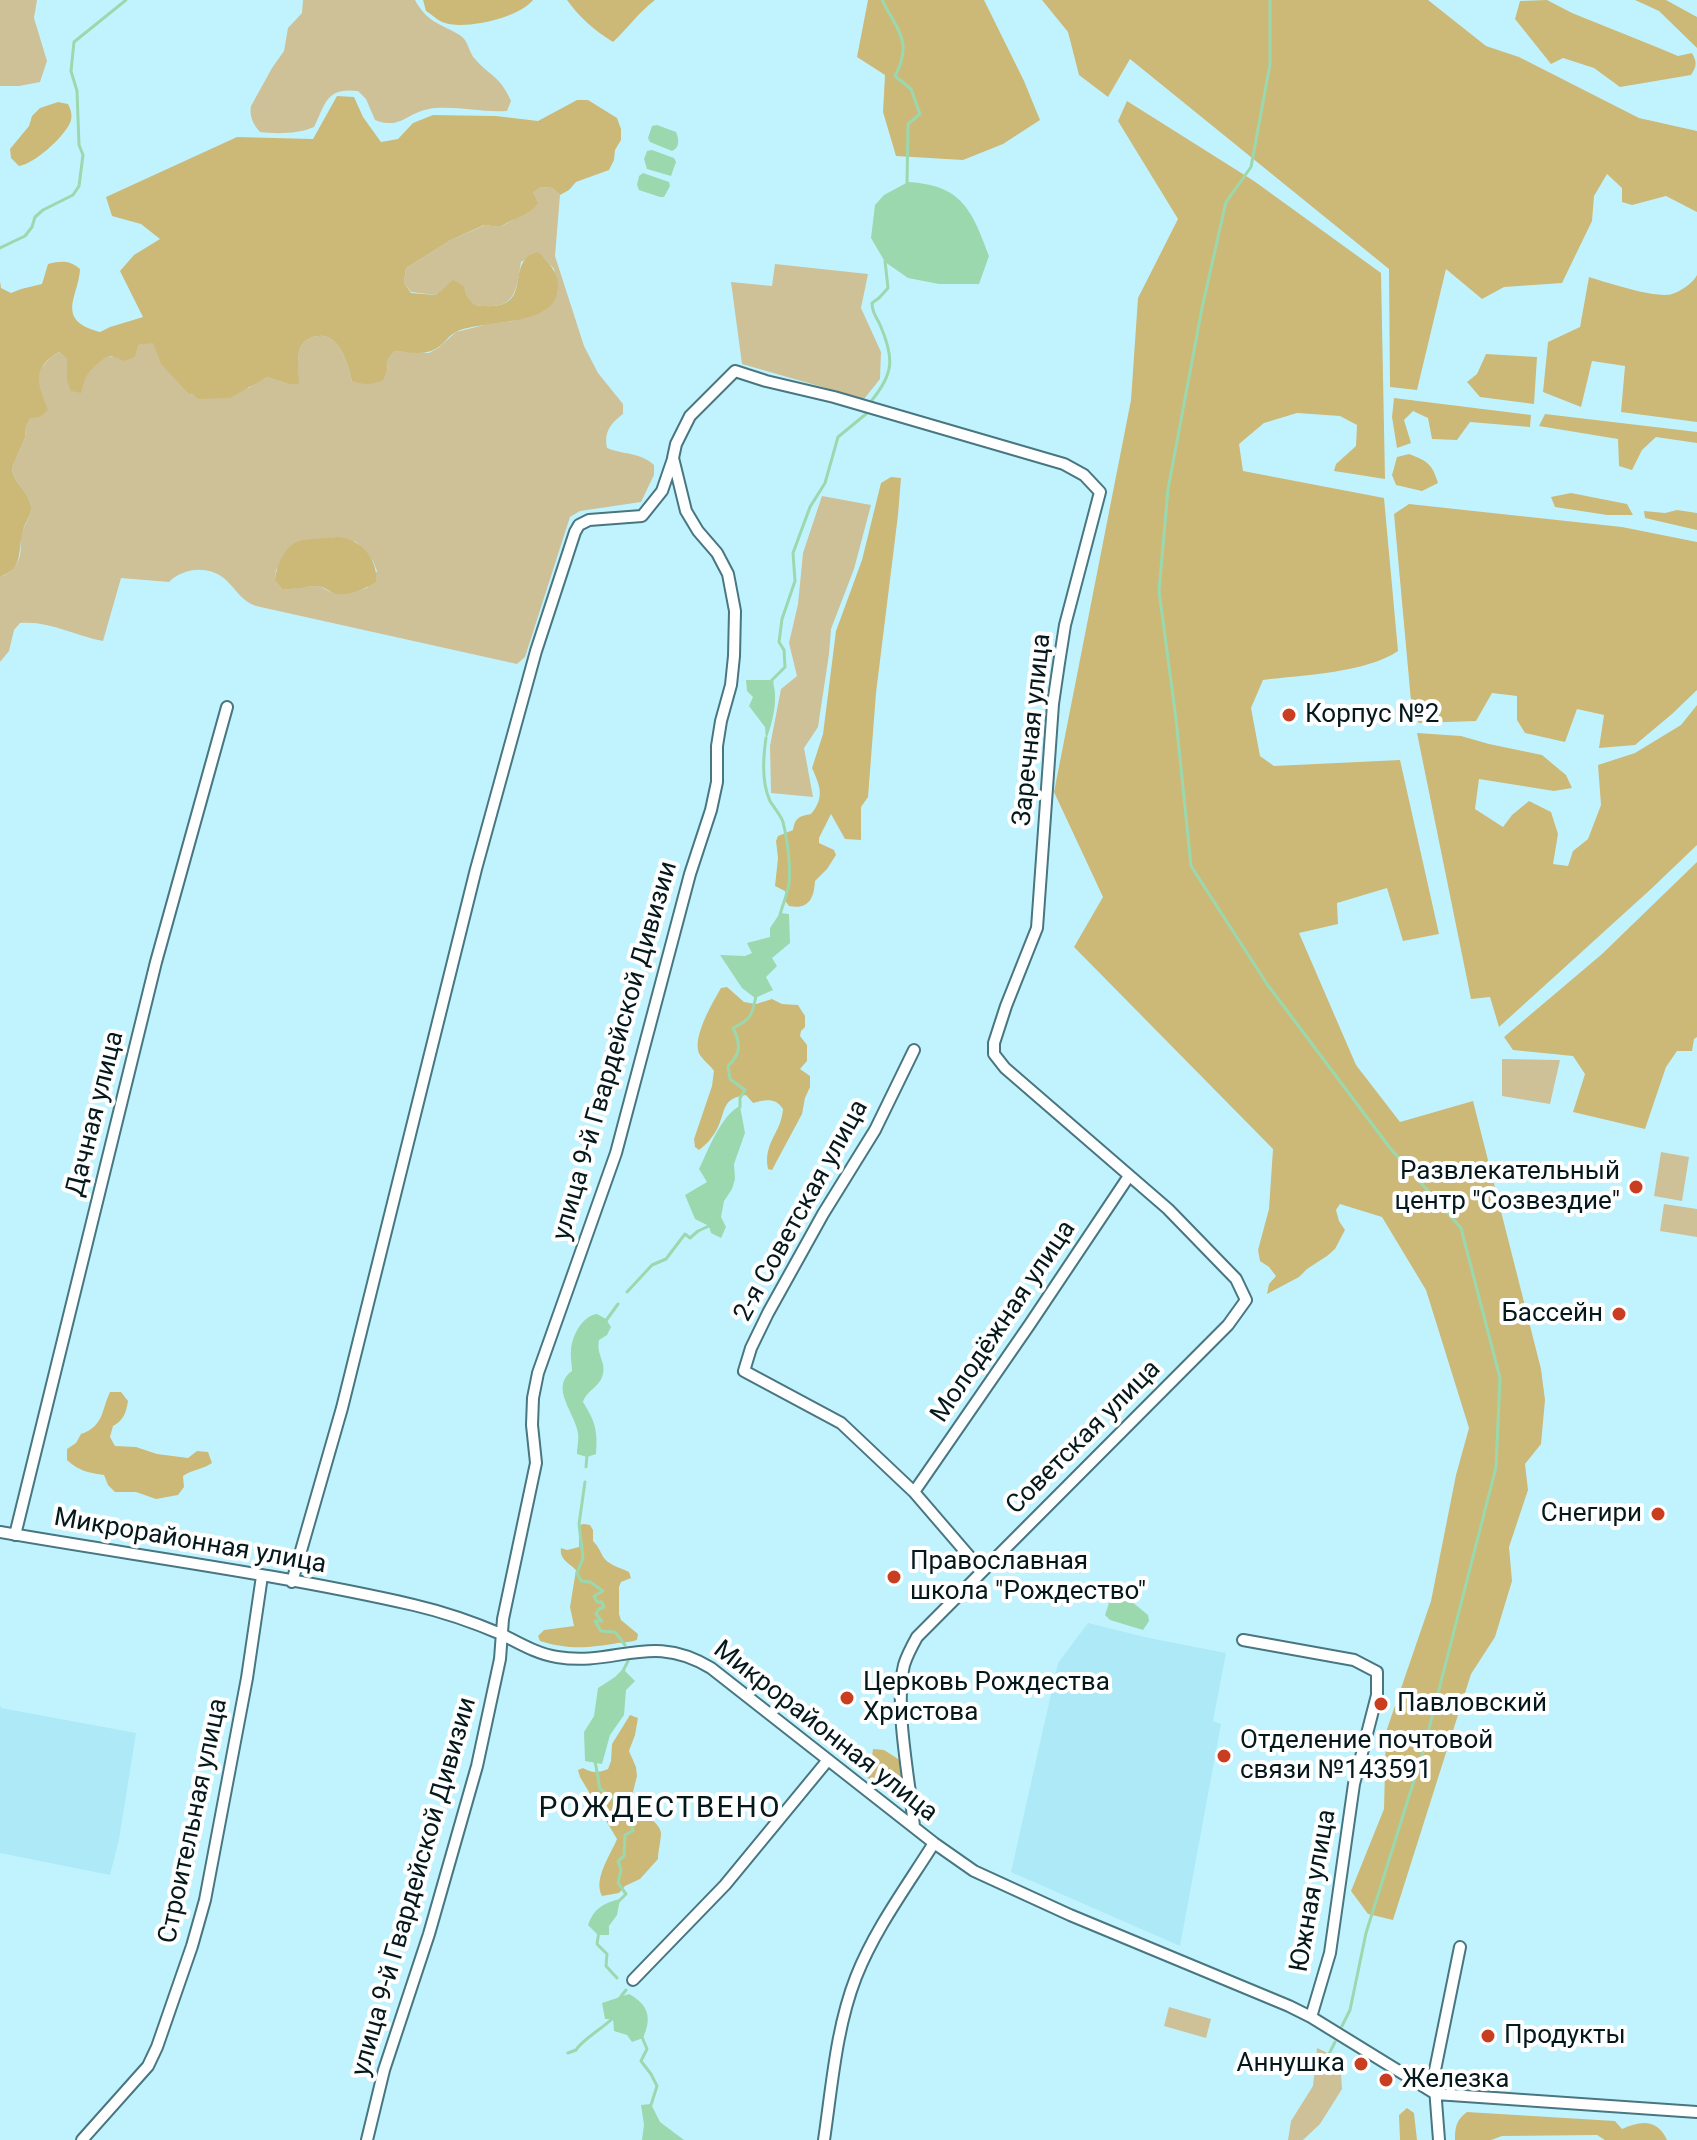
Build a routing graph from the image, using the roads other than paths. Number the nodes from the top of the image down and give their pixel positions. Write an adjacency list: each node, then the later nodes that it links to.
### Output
1 (673, 458): 4 (street, Заречная улица); 10 (street); 11 (street, улица 9-й Гвардейской Дивизии)
2 (227, 707): 7 (street, Дачная улица)
3 (914, 1050): 5 (street, 2-я Советская улица)
4 (1129, 1176): 5 (street, Молодёжная улица); 8 (street, Советская улица)
5 (914, 1492): 8 (street, 2-я Советская улица)
6 (0, 1532): 7 (street, Микрорайонная улица)
7 (15, 1535): 9 (street, Микрорайонная улица)
8 (982, 1571): 14 (street, Советская улица)
9 (262, 1576): 10 (street, Микрорайонная улица); 21 (street, Строительная улица)
10 (292, 1582): 11 (street, Микрорайонная улица)
11 (502, 1635): 13 (street, Микрорайонная улица); 22 (street, улица 9-й Гвардейской Дивизии)
12 (1243, 1640): 18 (street, Южная улица)
13 (828, 1760): 14 (street, Микрорайонная улица); 17 (street)
14 (914, 1827): 15 (street, Микрорайонная улица)
15 (934, 1843): 18 (street, Микрорайонная улица); 23 (street)
16 (1460, 1947): 19 (street)
17 (633, 1980)
18 (1311, 2017): 19 (street, Микрорайонная улица)
19 (1436, 2094): 20 (street); 24 (street)
20 (1697, 2112)
21 (82, 2140)
22 (367, 2140)
23 (824, 2140)
24 (1439, 2140)

